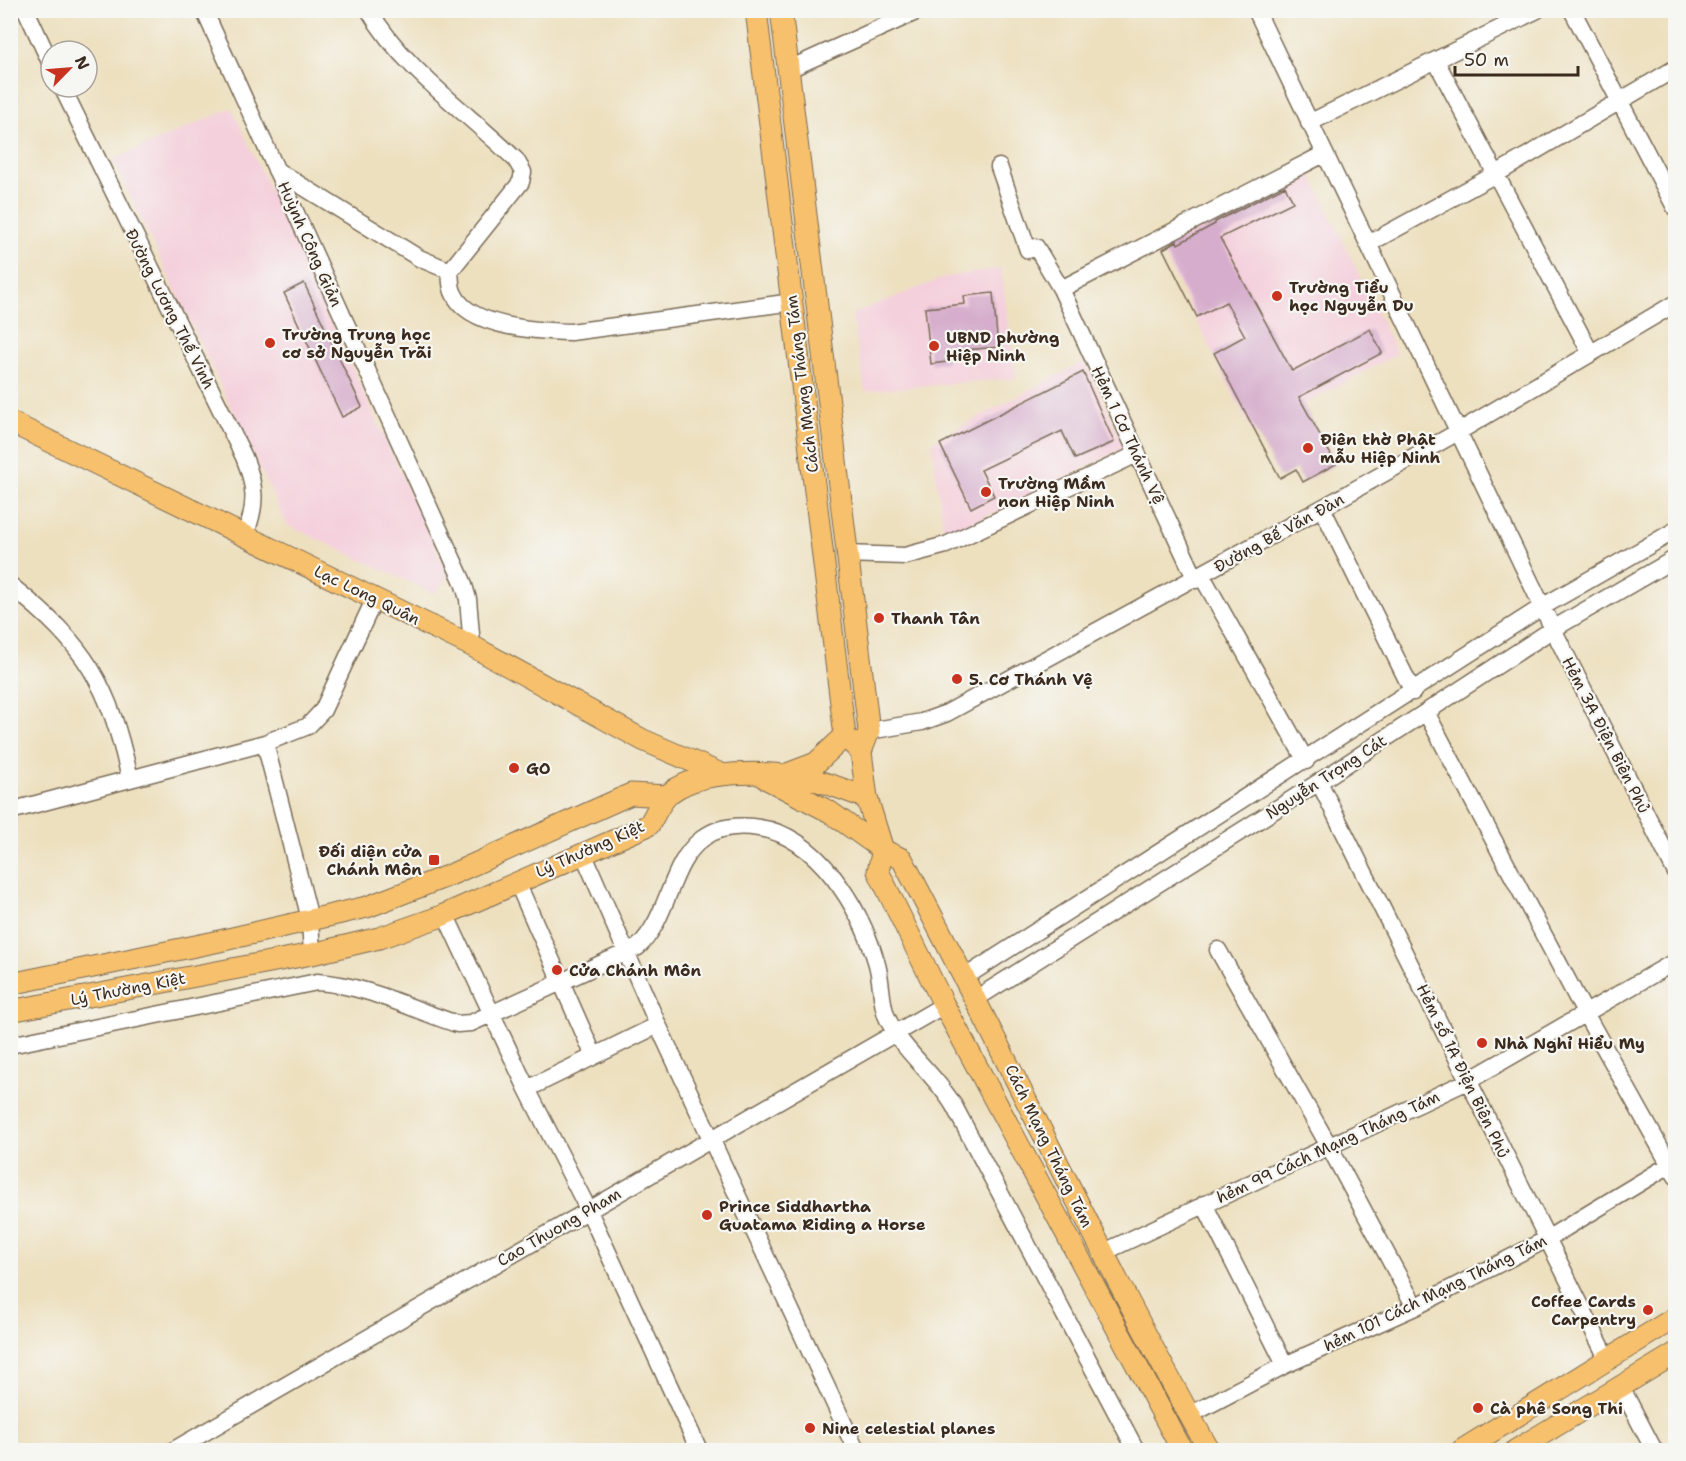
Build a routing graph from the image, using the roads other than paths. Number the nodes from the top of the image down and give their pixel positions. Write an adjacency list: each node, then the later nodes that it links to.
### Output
1 (26, 10): 10 (street)
2 (369, 10): 23 (street)
3 (756, 10): 25 (main road, Cách Mạng Tháng Tám)
4 (781, 10): 13 (main road, Cách Mạng Tháng Tám)
5 (920, 10): 13 (street)
6 (1256, 10): 16 (street, Hẻm 3A Điện Biên Phủ)
7 (1537, 10): 11 (street)
8 (1572, 10): 15 (street)
9 (205, 11): 19 (street, Huỳnh Công Giản)
10 (39, 39)
11 (1436, 61): 16 (street); 20 (street)
12 (1676, 68): 15 (street)
13 (788, 70): 34 (main road, Cách Mạng Tháng Tám)
14 (68, 99): 33 (street, Đường Lương Thế Vinh)
15 (1619, 99): 20 (street); 21 (street)
16 (1309, 123): 17 (street, Hẻm 3A Điện Biên Phủ)
17 (1324, 154): 22 (street, Hẻm 3A Điện Biên Phủ); 24 (street)
18 (999, 167): 24 (street, Hẻm 1 Cơ Thánh Vệ)
19 (276, 170): 23 (street); 41 (street, Huỳnh Công Giản)
20 (1496, 174): 22 (street); 27 (street)
21 (1676, 209)
22 (1368, 244): 29 (street, Hẻm 3A Điện Biên Phủ)
23 (450, 271): 25 (street)
24 (1061, 289): 30 (street, Hẻm 1 Cơ Thánh Vệ)
25 (793, 302): 45 (main road, Cách Mạng Tháng Tám)
26 (1676, 303): 27 (street, Đường Bế Văn Đàn)
27 (1590, 352): 29 (street, Đường Bế Văn Đàn)
28 (10, 422): 33 (main road, Lạc Long Quân)
29 (1458, 432): 31 (street, Đường Bế Văn Đàn); 39 (street, Hẻm 3A Điện Biên Phủ)
30 (1137, 454): 34 (street); 36 (street, Hẻm 1 Cơ Thánh Vệ)
31 (1322, 508): 36 (street, Đường Bế Văn Đàn); 42 (street)
32 (1676, 530): 39 (street)
33 (245, 535): 38 (main road, Lạc Long Quân)
34 (845, 554): 44 (main road, Cách Mạng Tháng Tám)
35 (1676, 558): 40 (street, Nguyễn Trọng Cát)
36 (1199, 578): 44 (street, Đường Bế Văn Đàn); 48 (street, Hẻm 1 Cơ Thánh Vệ)
37 (10, 585): 52 (street)
38 (375, 598): 41 (main road, Lạc Long Quân); 46 (street)
39 (1542, 607): 40 (street, Hẻm 3A Điện Biên Phủ); 42 (street)
40 (1553, 629): 43 (street, Nguyễn Trọng Cát); 59 (street, Hẻm 3A Điện Biên Phủ)
41 (472, 646): 49 (main road, Lạc Long Quân)
42 (1413, 692): 48 (street)
43 (1426, 712): 53 (street, Nguyễn Trọng Cát); 72 (street)
44 (869, 731): 47 (main road, Cách Mạng Tháng Tám)
45 (845, 736): 47 (main road); 51 (main road)
46 (265, 743): 52 (street); 62 (street)
47 (861, 752): 55 (main road, Cách Mạng Tháng Tám)
48 (1306, 761): 69 (street)
49 (721, 774): 50 (main road, Lạc Long Quân); 54 (main road, Lạc Long Quân)
50 (759, 774): 51 (main road, Lạc Long Quân); 57 (main road, Lạc Long Quân)
51 (784, 775): 55 (main road, Lạc Long Quân)
52 (130, 779): 56 (street)
53 (1319, 782): 69 (street, Nguyễn Trọng Cát); 78 (street, Hẻm số 1A Điện Biên Phủ)
54 (667, 796): 58 (main road, Lý Thường Kiệt); 62 (main road, Lý Thường Kiệt)
55 (867, 798): 57 (main road, Cách Mạng Tháng Tám)
56 (10, 811)
57 (883, 850): 69 (main road, Cách Mạng Tháng Tám); 70 (main road, Cách Mạng Tháng Tám)
58 (583, 853): 60 (main road, Lý Thường Kiệt); 64 (street)
59 (1676, 873)
60 (517, 882): 61 (main road, Lý Thường Kiệt); 67 (street)
61 (445, 914): 65 (main road, Lý Thường Kiệt); 73 (street)
62 (310, 919): 65 (street); 68 (main road, Lý Thường Kiệt)
63 (1218, 950): 83 (street)
64 (626, 952): 67 (street); 74 (street); 75 (street)
65 (312, 954): 71 (main road, Lý Thường Kiệt)
66 (1676, 961): 72 (street, hẻm 99 Cách Mạng Tháng Tám)
67 (562, 982): 73 (street); 77 (street)
68 (10, 984)
69 (971, 988): 70 (main road); 79 (main road, Cách Mạng Tháng Tám)
70 (944, 1005): 75 (street, Cao Thuong Pham); 81 (main road, Cách Mạng Tháng Tám)
71 (10, 1011)
72 (1585, 1013): 78 (street, hẻm 99 Cách Mạng Tháng Tám); 84 (street)
73 (492, 1014): 76 (street); 80 (street)
74 (658, 1024): 77 (street); 82 (street)
75 (896, 1033): 82 (street, Cao Thuong Pham); 99 (street)
76 (10, 1045)
77 (594, 1056): 80 (street)
78 (1468, 1082): 83 (street, hẻm 99 Cách Mạng Tháng Tám); 87 (street, Hẻm số 1A Điện Biên Phủ)
79 (1021, 1087): 81 (main road); 88 (main road, Cách Mạng Tháng Tám)
80 (527, 1089): 86 (street)
81 (995, 1102): 100 (main road, Cách Mạng Tháng Tám)
82 (712, 1139): 86 (street, Cao Thuong Pham); 98 (street)
83 (1329, 1146): 85 (street, hẻm 99 Cách Mạng Tháng Tám); 89 (street)
84 (1674, 1167): 87 (street, hẻm 101 Cách Mạng Tháng Tám)
85 (1204, 1204): 88 (street, hẻm 99 Cách Mạng Tháng Tám); 93 (street)
86 (588, 1209): 96 (street, Cao Thuong Pham); 97 (street)
87 (1547, 1239): 89 (street, hẻm 101 Cách Mạng Tháng Tám); 92 (street, Hẻm số 1A Điện Biên Phủ)
88 (1102, 1253): 95 (main road, Cách Mạng Tháng Tám)
89 (1415, 1307): 93 (street, hẻm 101 Cách Mạng Tháng Tám)
90 (1676, 1317): 92 (main road)
91 (1676, 1353): 94 (main road)
92 (1608, 1360): 102 (main road)
93 (1285, 1365): 95 (street, hẻm 101 Cách Mạng Tháng Tám)
94 (1620, 1385): 103 (main road); 104 (street)
95 (1190, 1415): 101 (main road, Cách Mạng Tháng Tám)
96 (174, 1450)
97 (699, 1450)
98 (856, 1450)
99 (1136, 1450)
100 (1182, 1450)
101 (1209, 1450)
102 (1462, 1450)
103 (1516, 1450)
104 (1654, 1450)

